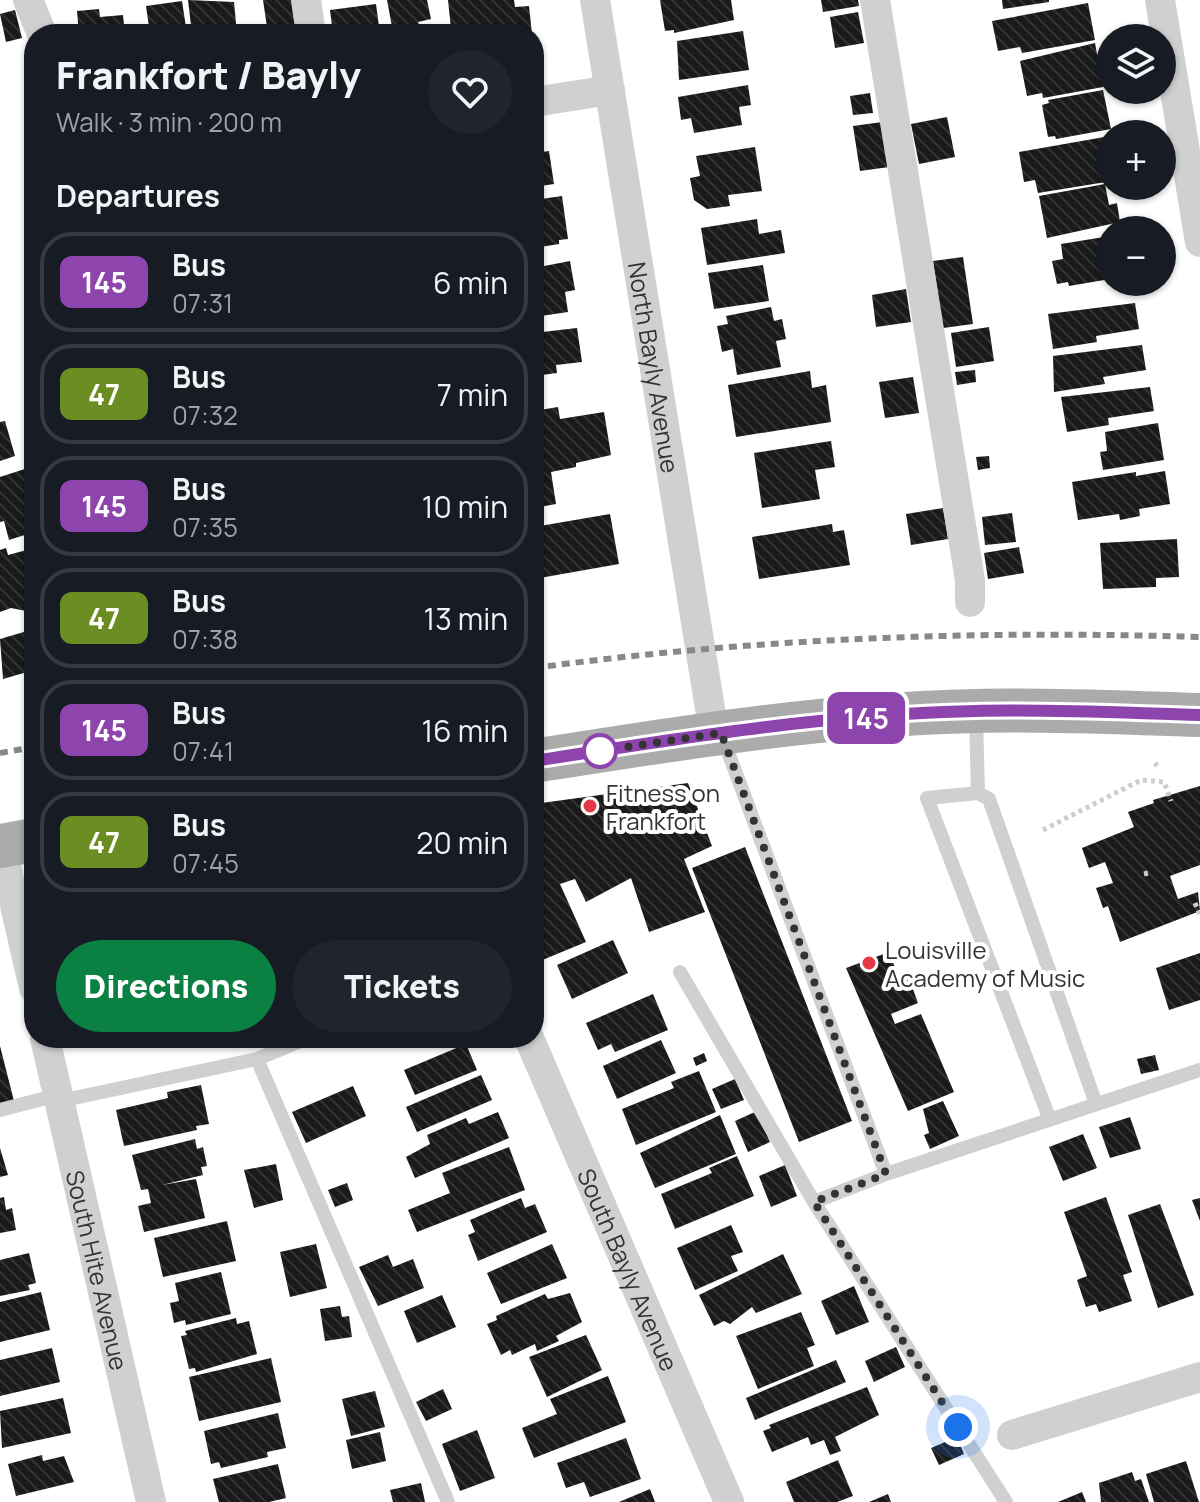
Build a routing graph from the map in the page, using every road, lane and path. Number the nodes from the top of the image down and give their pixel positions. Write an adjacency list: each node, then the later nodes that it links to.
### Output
1 (28, 0): 6 (street)
2 (306, 0): 7 (street)
3 (595, 0): 8 (street, North Bayly Avenue)
4 (875, 0): 11 (street)
5 (1160, 0): 10 (street)
6 (38, 24)
7 (310, 24)
8 (610, 90): 9 (street); 14 (street, North Bayly Avenue)
9 (544, 100)
10 (1200, 242)
11 (970, 602)
12 (975, 711): 13 (main road); 14 (main road); 16 (lane)
13 (1200, 715)
14 (718, 733): 15 (main road); 33 (lane)
15 (544, 759)
16 (978, 793): 30 (lane); 32 (lane)
17 (1171, 801): 18 (path)
18 (1043, 830)
19 (12, 844): 22 (street)
20 (1195, 903): 21 (path)
21 (1200, 915)
22 (24, 923)
23 (680, 972): 34 (lane)
24 (47, 1048): 29 (street, South Hite Avenue)
25 (284, 1048): 27 (lane)
26 (533, 1048): 39 (street, South Bayly Avenue)
27 (257, 1059): 29 (lane); 38 (lane)
28 (1200, 1070): 30 (lane)
29 (59, 1098): 31 (lane); 37 (street, South Hite Avenue)
30 (1096, 1104): 32 (lane)
31 (0, 1110)
32 (1050, 1120): 33 (lane)
33 (886, 1174): 34 (lane)
34 (814, 1202): 40 (lane)
35 (1200, 1377): 36 (street)
36 (1012, 1435)
37 (151, 1502)
38 (448, 1502)
39 (729, 1502)
40 (1006, 1502)

